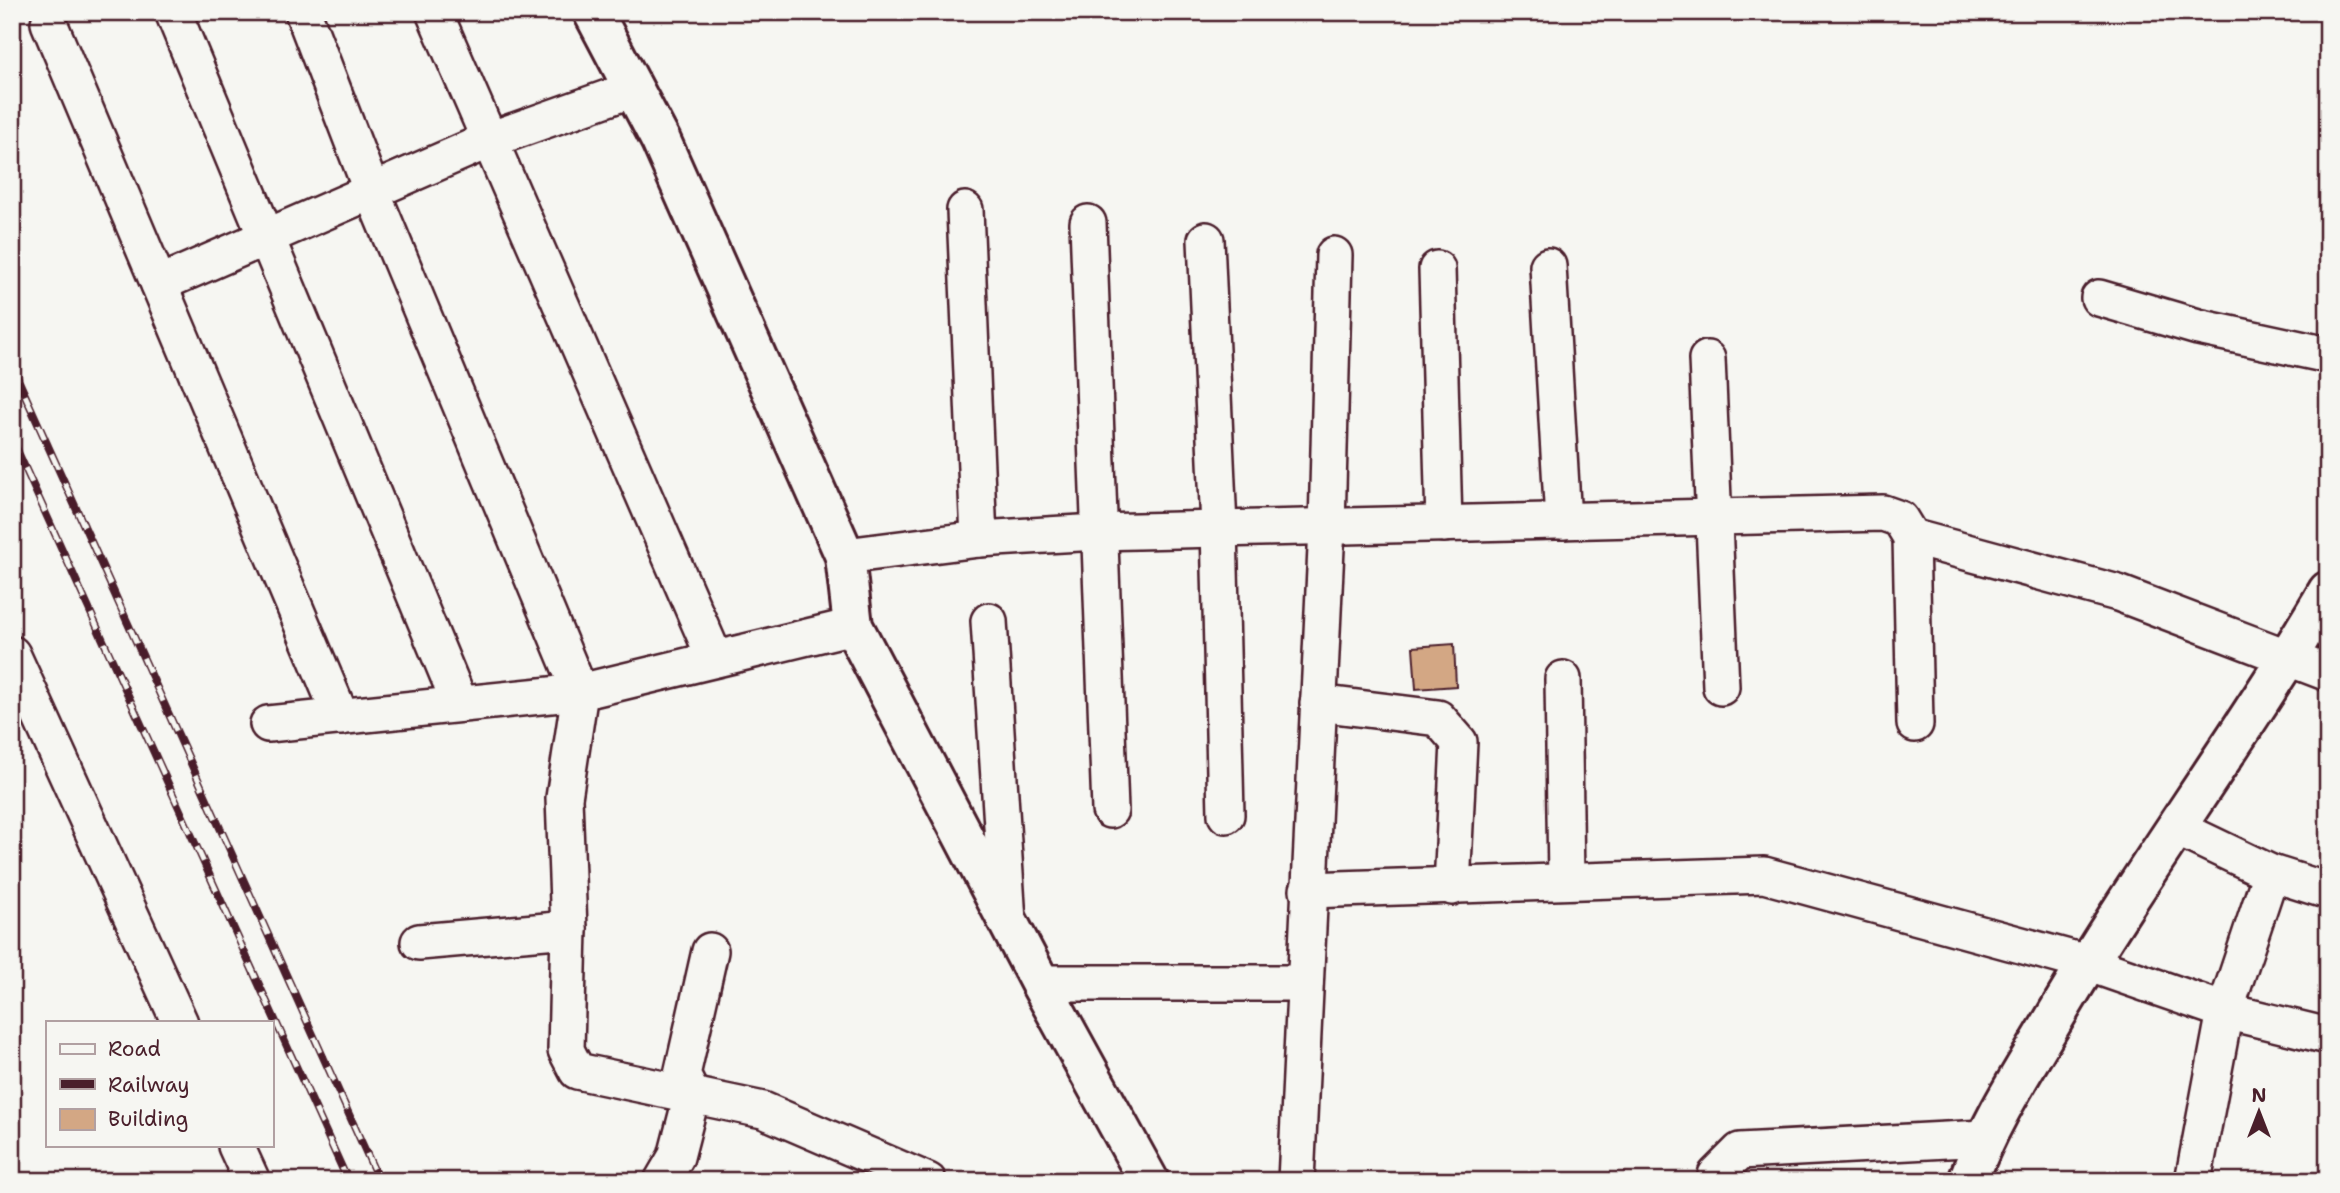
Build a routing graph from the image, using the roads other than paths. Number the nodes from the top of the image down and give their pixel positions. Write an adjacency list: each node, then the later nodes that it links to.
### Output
1 (173, 12): 11 (street)
2 (303, 12): 8 (street)
3 (433, 12): 7 (street)
4 (593, 12): 6 (street)
5 (49, 23): 16 (street)
6 (634, 89): 7 (street); 28 (street)
7 (489, 140): 8 (street); 34 (street)
8 (372, 192): 11 (street); 38 (street)
9 (965, 210): 27 (street)
10 (1088, 223): 25 (street)
11 (267, 237): 16 (street); 40 (street)
12 (1206, 240): 23 (street)
13 (1335, 255): 24 (street)
14 (1548, 266): 21 (street)
15 (1437, 269): 22 (street)
16 (159, 284): 41 (street)
17 (2099, 298): 18 (street)
18 (2328, 355)
19 (1707, 359): 20 (street)
20 (1715, 518): 21 (street); 26 (street); 37 (street)
21 (1563, 521): 22 (street)
22 (1444, 523): 24 (street)
23 (1219, 527): 24 (street); 25 (street); 45 (street)
24 (1327, 527): 39 (street)
25 (1097, 532): 27 (street); 44 (street)
26 (1911, 537): 33 (street); 43 (street)
27 (979, 539): 28 (street)
28 (845, 556): 31 (street)
29 (2328, 591): 33 (street)
30 (989, 621): 52 (street)
31 (853, 626): 34 (street); 52 (street)
32 (12, 654): 60 (street)
33 (2287, 657): 35 (street); 46 (street)
34 (715, 659): 38 (street)
35 (2328, 673)
36 (1563, 679): 48 (street)
37 (1721, 687)
38 (580, 692): 40 (street); 53 (street)
39 (1318, 703): 49 (street); 50 (street)
40 (460, 704): 41 (street)
41 (341, 717): 42 (street)
42 (268, 724)
43 (1915, 724)
44 (1110, 810)
45 (1226, 815)
46 (2175, 827): 47 (street); 56 (street)
47 (2271, 873): 51 (street); 59 (street)
48 (1566, 881): 49 (street); 56 (street)
49 (1452, 887): 50 (street)
50 (1308, 890): 58 (street)
51 (2328, 891)
52 (1008, 922): 57 (street)
53 (569, 929): 54 (street); 62 (street)
54 (419, 942)
55 (710, 951): 62 (street)
56 (2087, 963): 59 (street); 63 (street)
57 (1040, 983): 58 (street); 68 (street)
58 (1305, 983): 69 (street)
59 (2225, 1011): 61 (street); 72 (street)
60 (179, 1021)
61 (2328, 1036)
62 (692, 1095): 66 (street); 67 (street)
63 (1984, 1138): 70 (street); 71 (street)
64 (237, 1148): 65 (street)
65 (252, 1181)
66 (662, 1181)
67 (928, 1181)
68 (1149, 1181)
69 (1296, 1181)
70 (1716, 1181)
71 (1968, 1181)
72 (2193, 1181)

